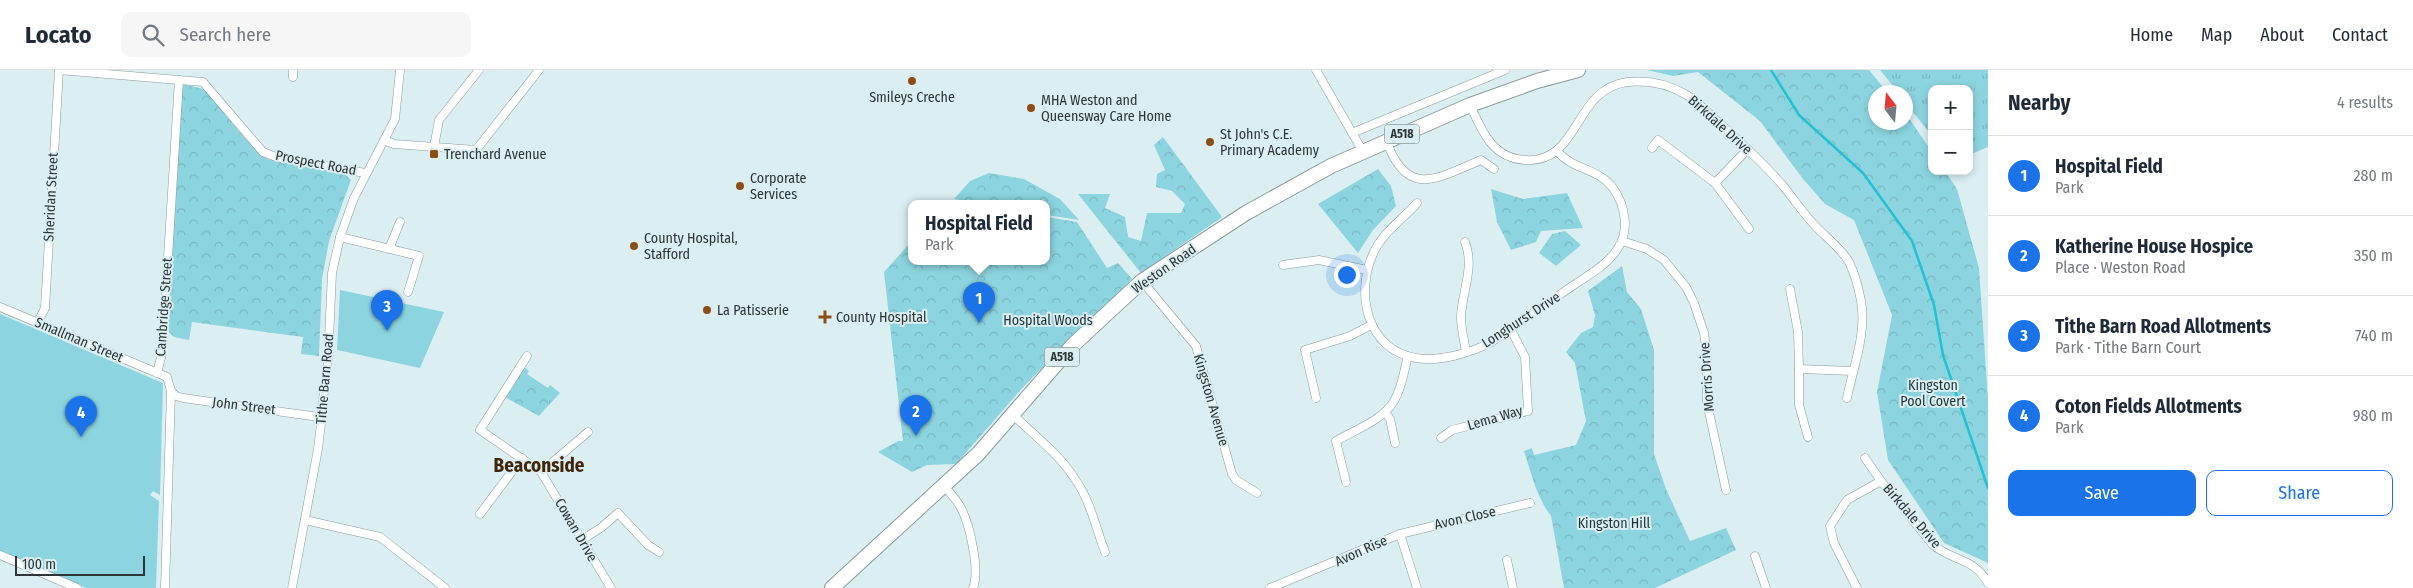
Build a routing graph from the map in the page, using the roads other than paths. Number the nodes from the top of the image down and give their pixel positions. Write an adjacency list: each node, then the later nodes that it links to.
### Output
1 (59, 70): 8 (street, Prospect Road); 34 (street, Sheridan Street)
2 (400, 70): 11 (street)
3 (478, 70): 13 (street)
4 (538, 70): 13 (street)
5 (1316, 70): 10 (street)
6 (1505, 70): 10 (street)
7 (1578, 70): 9 (highway, Weston Road / A518)
8 (179, 80): 19 (street, Prospect Road); 42 (street, Cambridge Street)
9 (1470, 105): 12 (highway, Weston Road / A518); 17 (street)
10 (1352, 133): 16 (street)
11 (384, 140): 13 (street); 19 (street)
12 (1386, 140): 16 (highway, Weston Road / A518); 18 (street)
13 (434, 147)
14 (1652, 148): 20 (street)
15 (1748, 148): 17 (street, Birkdale Drive); 20 (street); 41 (street, Birkdale Drive)
16 (1362, 150): 30 (highway, Weston Road / A518)
17 (1557, 151): 25 (street)
18 (1494, 169)
19 (365, 173): 24 (street, Tithe Barn Road)
20 (1715, 183): 23 (street)
21 (1418, 203): 29 (street, Longhurst Drive)
22 (400, 222): 27 (street)
23 (1749, 229)
24 (340, 237): 27 (street); 48 (street, Tithe Barn Road)
25 (1622, 241): 36 (street, Longhurst Drive); 59 (street, Morris Drive)
26 (1465, 242): 37 (street)
27 (389, 249): 32 (street)
28 (1283, 265): 29 (street)
29 (1367, 270): 35 (street, Longhurst Drive)
30 (1142, 281): 47 (highway, Weston Road / A518); 60 (street, Kingston Avenue)
31 (1790, 289): 40 (street)
32 (408, 292)
33 (0, 307): 34 (street, Smallman Street)
34 (38, 322): 42 (street, Smallman Street)
35 (1371, 325): 39 (street, Longhurst Drive); 44 (street)
36 (1510, 328): 37 (street, Longhurst Drive); 51 (street, Lema Way)
37 (1466, 352): 39 (street, Longhurst Drive)
38 (527, 356): 53 (street, Cowan Drive)
39 (1408, 356): 46 (street)
40 (1799, 369): 41 (street); 50 (street)
41 (1853, 371): 45 (street, Birkdale Drive)
42 (157, 373): 43 (street, Cambridge Street)
43 (171, 391): 48 (street, John Street); 73 (street)
44 (1316, 398)
45 (1847, 398)
46 (1385, 412): 52 (street); 57 (street)
47 (1013, 415): 58 (highway, Weston Road / A518); 67 (street)
48 (319, 417): 63 (street, Tithe Barn Road)
49 (588, 432): 55 (street)
50 (1808, 437)
51 (1441, 438)
52 (1395, 443)
53 (522, 458): 55 (street, Cowan Drive); 62 (street)
54 (1865, 458): 56 (street, Birkdale Drive)
55 (541, 472): 65 (street, Cowan Drive)
56 (1881, 480): 71 (street, Birkdale Drive); 83 (street)
57 (1346, 482)
58 (944, 486): 77 (highway, Weston Road / A518); 78 (street)
59 (1726, 490)
60 (1258, 493)
61 (1530, 503): 64 (street, Avon Close)
62 (480, 514)
63 (305, 520): 74 (street, Tithe Barn Road); 75 (street)
64 (1400, 534): 79 (street, Avon Rise); 80 (street, Avon Rise)
65 (582, 540): 66 (street); 76 (street, Cowan Drive)
66 (659, 552)
67 (1105, 552)
68 (0, 555): 72 (street)
69 (1754, 556): 82 (street)
70 (1507, 560): 81 (street)
71 (1988, 583)
72 (77, 588)
73 (165, 588)
74 (292, 588)
75 (445, 588)
76 (611, 588)
77 (832, 588)
78 (973, 588)
79 (1270, 588)
80 (1417, 588)
81 (1513, 588)
82 (1766, 588)
83 (1857, 588)

